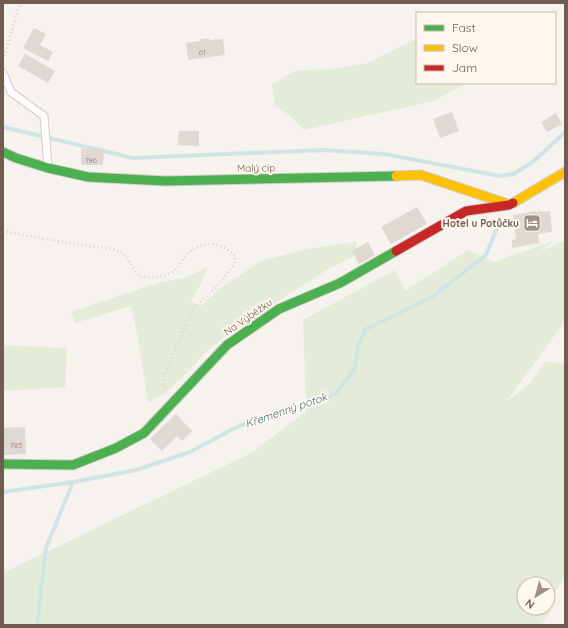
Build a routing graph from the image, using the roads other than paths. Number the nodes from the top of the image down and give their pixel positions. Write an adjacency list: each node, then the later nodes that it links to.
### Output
1 (3, 73): 3 (lane)
2 (3, 152): 3 (street, Malý cíp)
3 (48, 168): 5 (street, Malý cíp)
4 (564, 173): 5 (street, Na Výběžku)
5 (509, 205): 6 (street, Na Výběžku)
6 (3, 464)

